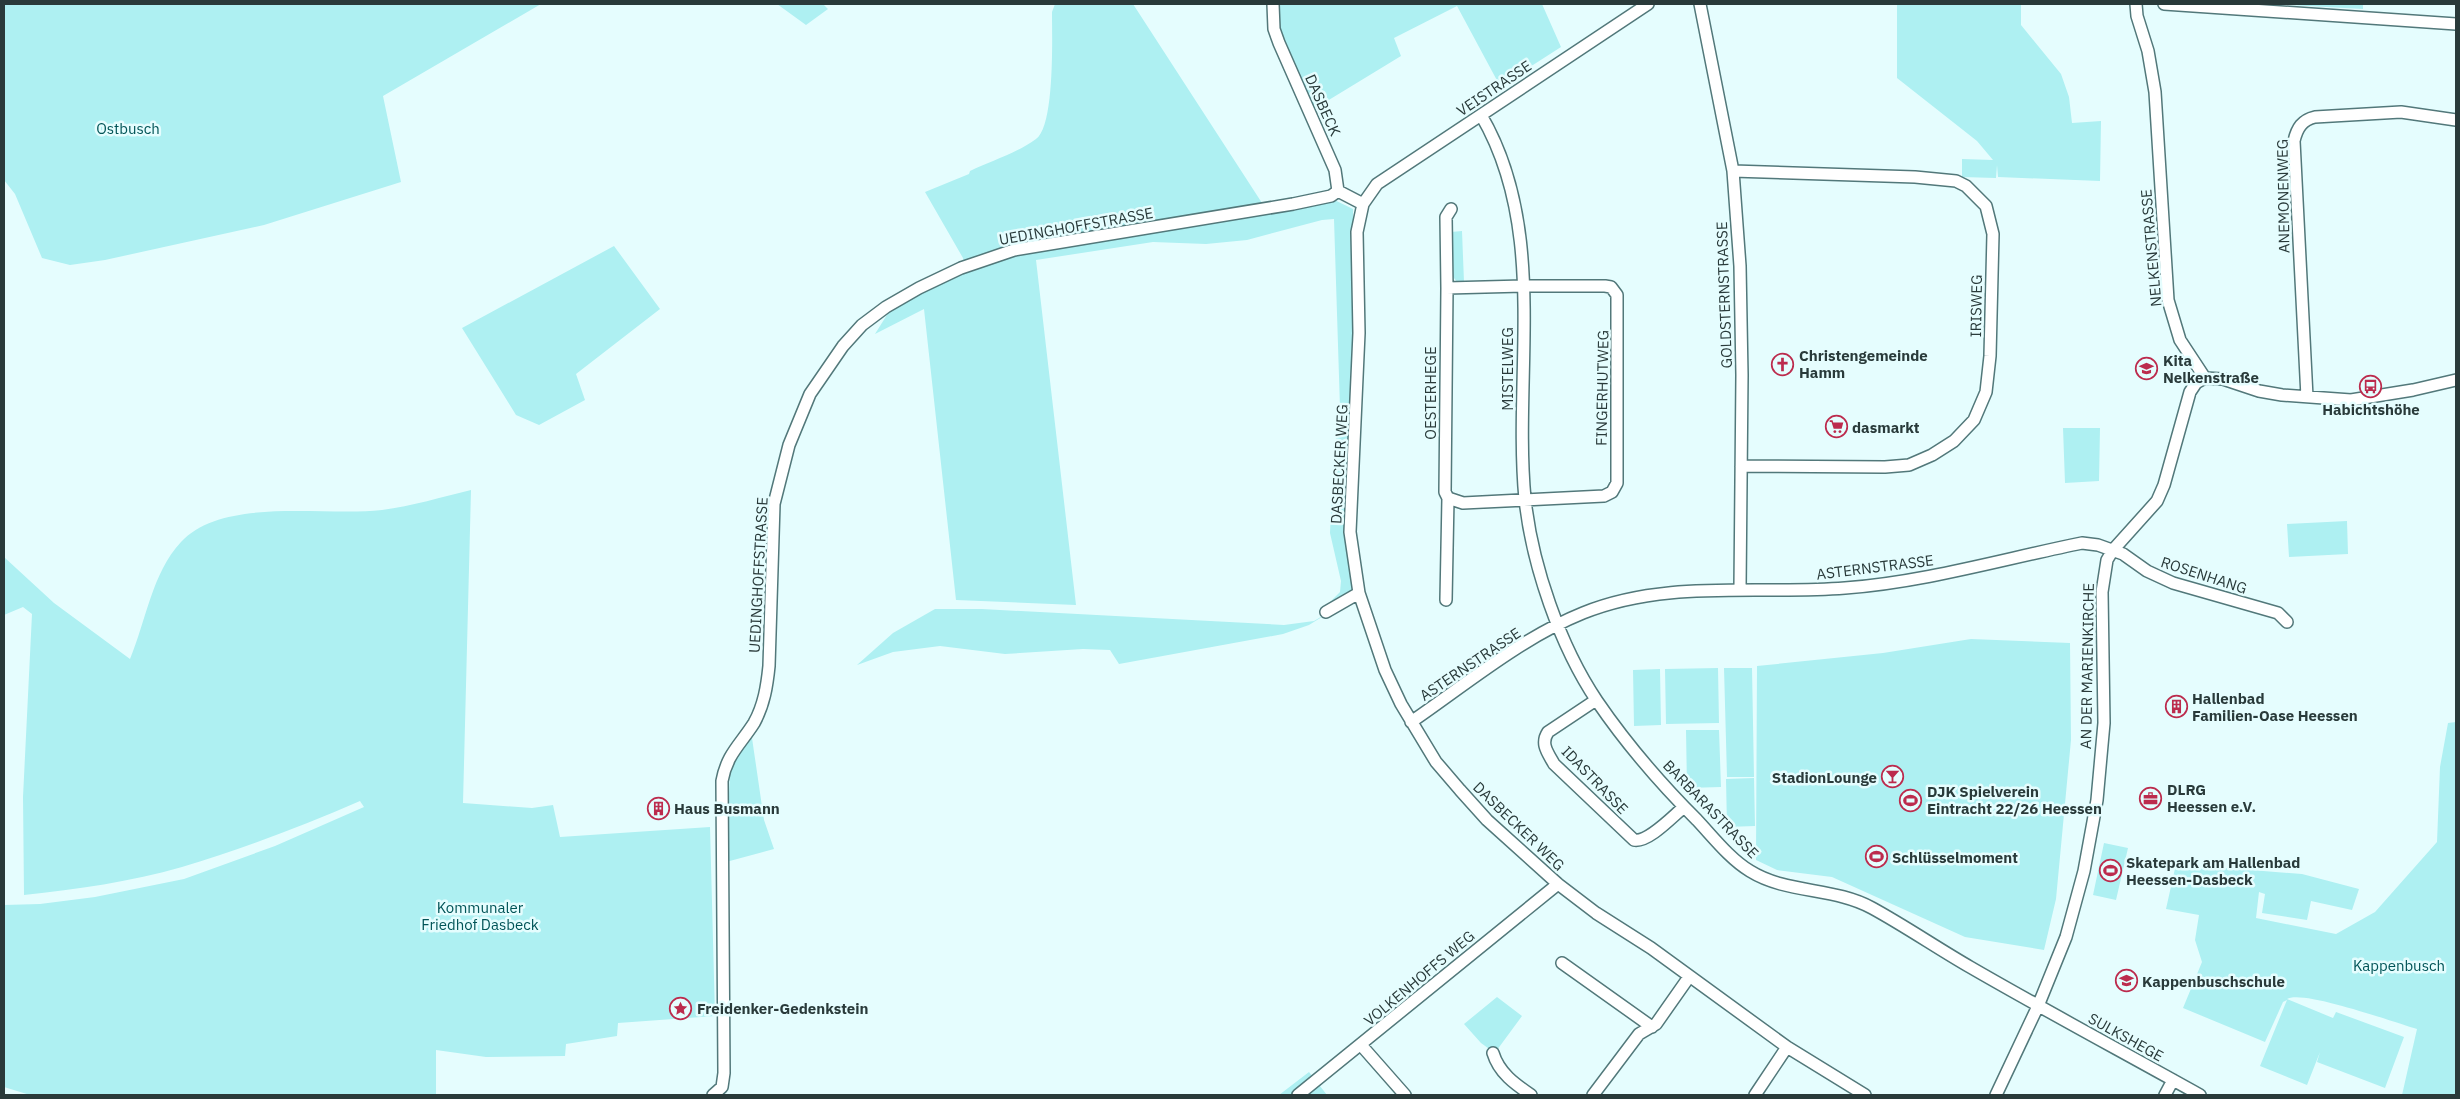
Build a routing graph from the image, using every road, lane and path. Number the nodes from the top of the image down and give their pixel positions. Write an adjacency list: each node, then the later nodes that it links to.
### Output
1 (1273, 4): 10 (street, DASBECK)
2 (1648, 4): 7 (street, VEISTRASSE)
3 (1700, 4): 9 (street, GOLDSTERNSTRASSE)
4 (2136, 4): 15 (street, NELKENSTRASSE)
5 (2164, 4): 6 (street)
6 (2456, 24)
7 (1481, 115): 11 (street, VEISTRASSE); 13 (street, MISTELWEG)
8 (2456, 120): 17 (street, ANEMONENWEG)
9 (1733, 171): 18 (street, GOLDSTERNSTRASSE); 18 (street, IRISWEG)
10 (1338, 191): 11 (street); 40 (street, UEDINGHOFFSTRASSE)
11 (1363, 204): 23 (street, DASBECKER WEG)
12 (1451, 209): 14 (street, OESTERHEGE)
13 (1523, 286): 14 (street); 20 (street, MISTELWEG); 20 (street, FINGERHUTWEG)
14 (1447, 288): 19 (street, OESTERHEGE)
15 (2205, 378): 17 (street); 21 (street)
16 (2456, 380): 17 (street)
17 (2306, 397)
18 (1742, 466): 22 (street, GOLDSTERNSTRASSE)
19 (1448, 498): 20 (street); 24 (street, OESTERHEGE)
20 (1525, 501): 27 (street, MISTELWEG)
21 (2113, 550): 22 (street, ASTERNSTRASSE); 26 (street, ROSENHANG); 34 (street, AN DER MARIENKIRCHE)
22 (1740, 589): 27 (street, ASTERNSTRASSE)
23 (1359, 593): 25 (street); 29 (street, DASBECKER WEG)
24 (1446, 600)
25 (1326, 612)
26 (2287, 622)
27 (1558, 625): 28 (street, BARBARASTRASSE); 29 (street, ASTERNSTRASSE)
28 (1596, 700): 30 (street, BARBARASTRASSE); 30 (street, IDASTRASSE)
29 (1411, 722): 31 (street, DASBECKER WEG)
30 (1684, 807): 34 (street, BARBARASTRASSE)
31 (1558, 884): 33 (street, DASBECKER WEG); 36 (street, VOLKENHOFFS WEG)
32 (1562, 964): 35 (street)
33 (1689, 977): 35 (street); 37 (street, DASBECKER WEG)
34 (2038, 1006): 39 (street, SULKSHEGE); 47 (street, AN DER MARIENKIRCHE)
35 (1652, 1027): 44 (street)
36 (1362, 1045): 41 (street, VOLKENHOFFS WEG); 42 (street)
37 (1787, 1047): 45 (street); 46 (street, DASBECKER WEG)
38 (1494, 1053): 43 (street)
39 (2173, 1080): 48 (street); 49 (street, SULKSHEGE)
40 (721, 1093)
41 (1298, 1095)
42 (1405, 1095)
43 (1530, 1095)
44 (1593, 1095)
45 (1755, 1095)
46 (1865, 1095)
47 (1996, 1095)
48 (2165, 1095)
49 (2200, 1095)

